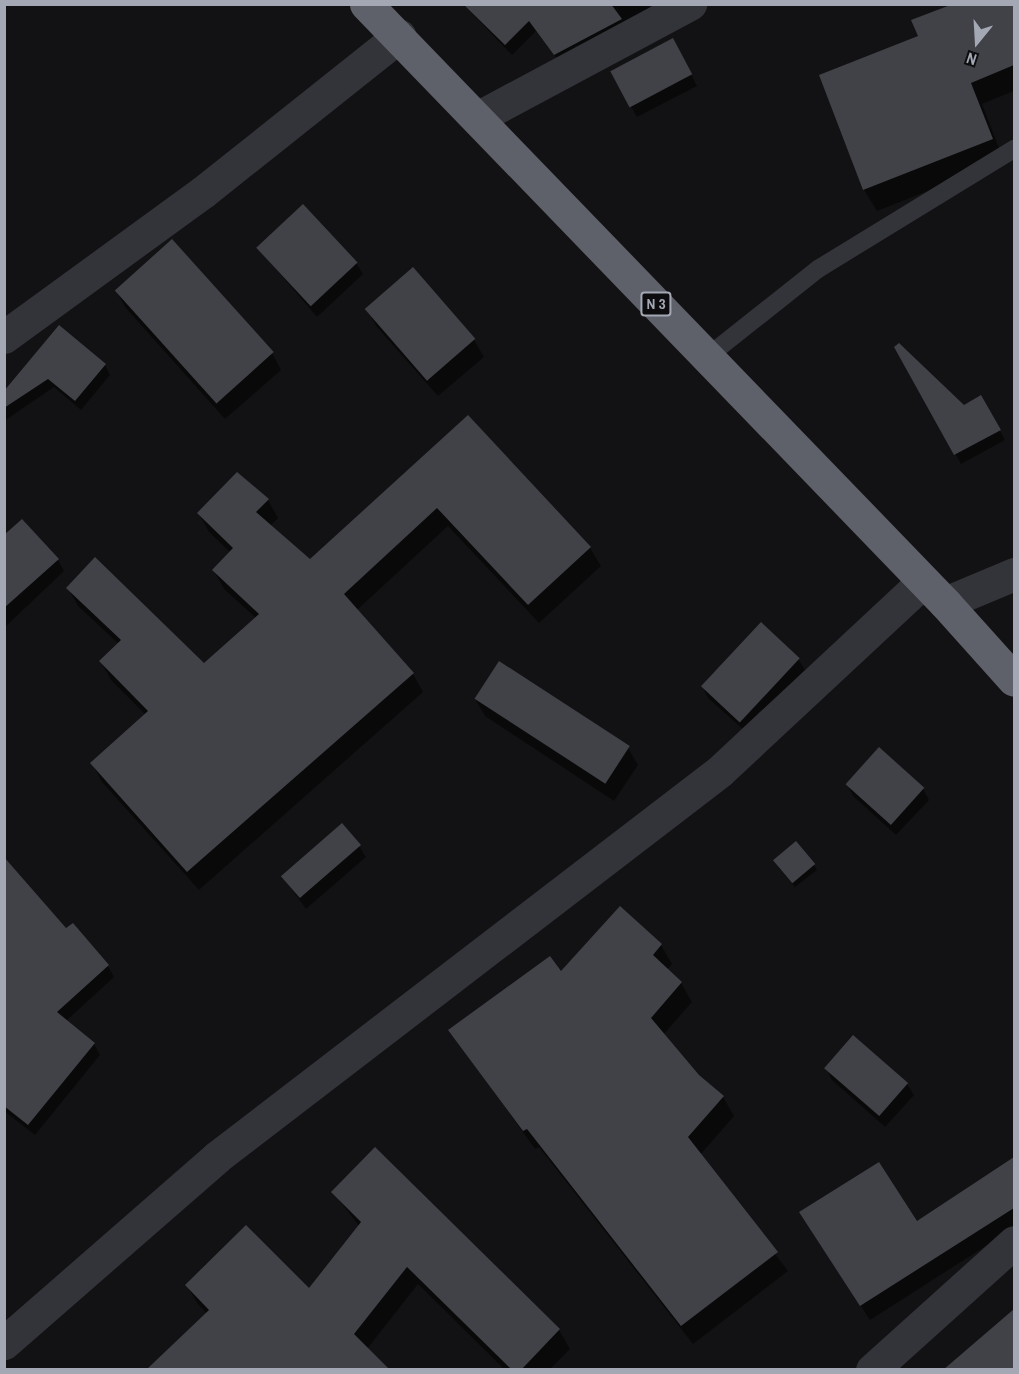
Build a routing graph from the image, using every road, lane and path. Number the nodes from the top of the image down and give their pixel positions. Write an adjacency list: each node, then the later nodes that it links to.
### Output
1 (366, 4): 3 (highway, N 3)
2 (690, 4): 4 (street)
3 (399, 36): 4 (highway, N 3); 6 (street)
4 (477, 118): 7 (highway, N 3)
5 (1014, 149): 7 (lane)
6 (4, 336)
7 (707, 357): 9 (highway, N 3)
8 (1014, 574): 9 (street)
9 (934, 592): 10 (highway, N 3); 12 (street)
10 (1014, 680)
11 (1014, 1242): 13 (street)
12 (4, 1343)
13 (872, 1370)

